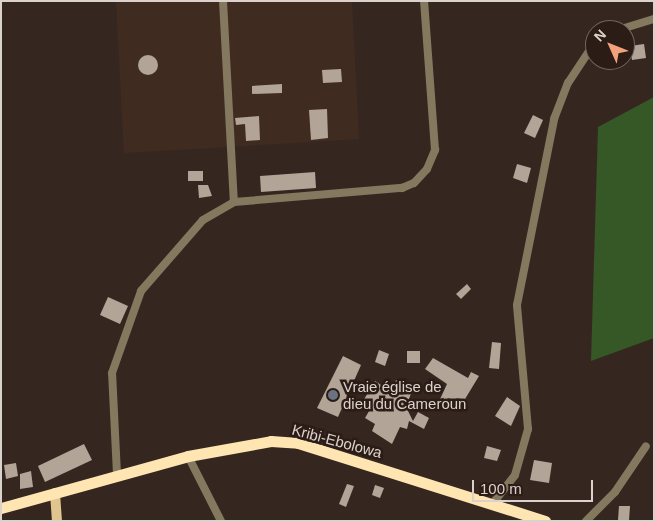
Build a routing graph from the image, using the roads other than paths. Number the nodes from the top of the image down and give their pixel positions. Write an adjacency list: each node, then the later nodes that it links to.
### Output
1 (223, 1): 6 (street)
2 (424, 1): 6 (street)
3 (654, 19): 4 (street)
4 (635, 25)
5 (585, 57): 11 (street)
6 (234, 202): 9 (street)
7 (646, 446): 16 (street)
8 (188, 456): 9 (highway, Kribi-Ebolowa); 11 (highway, Kribi-Ebolowa); 14 (street)
9 (117, 474): 10 (highway, Kribi-Ebolowa)
10 (55, 493): 12 (highway, Kribi-Ebolowa); 13 (main road)
11 (494, 502): 15 (highway, Kribi-Ebolowa)
12 (1, 508)
13 (57, 521)
14 (221, 521)
15 (545, 521)
16 (586, 521)

